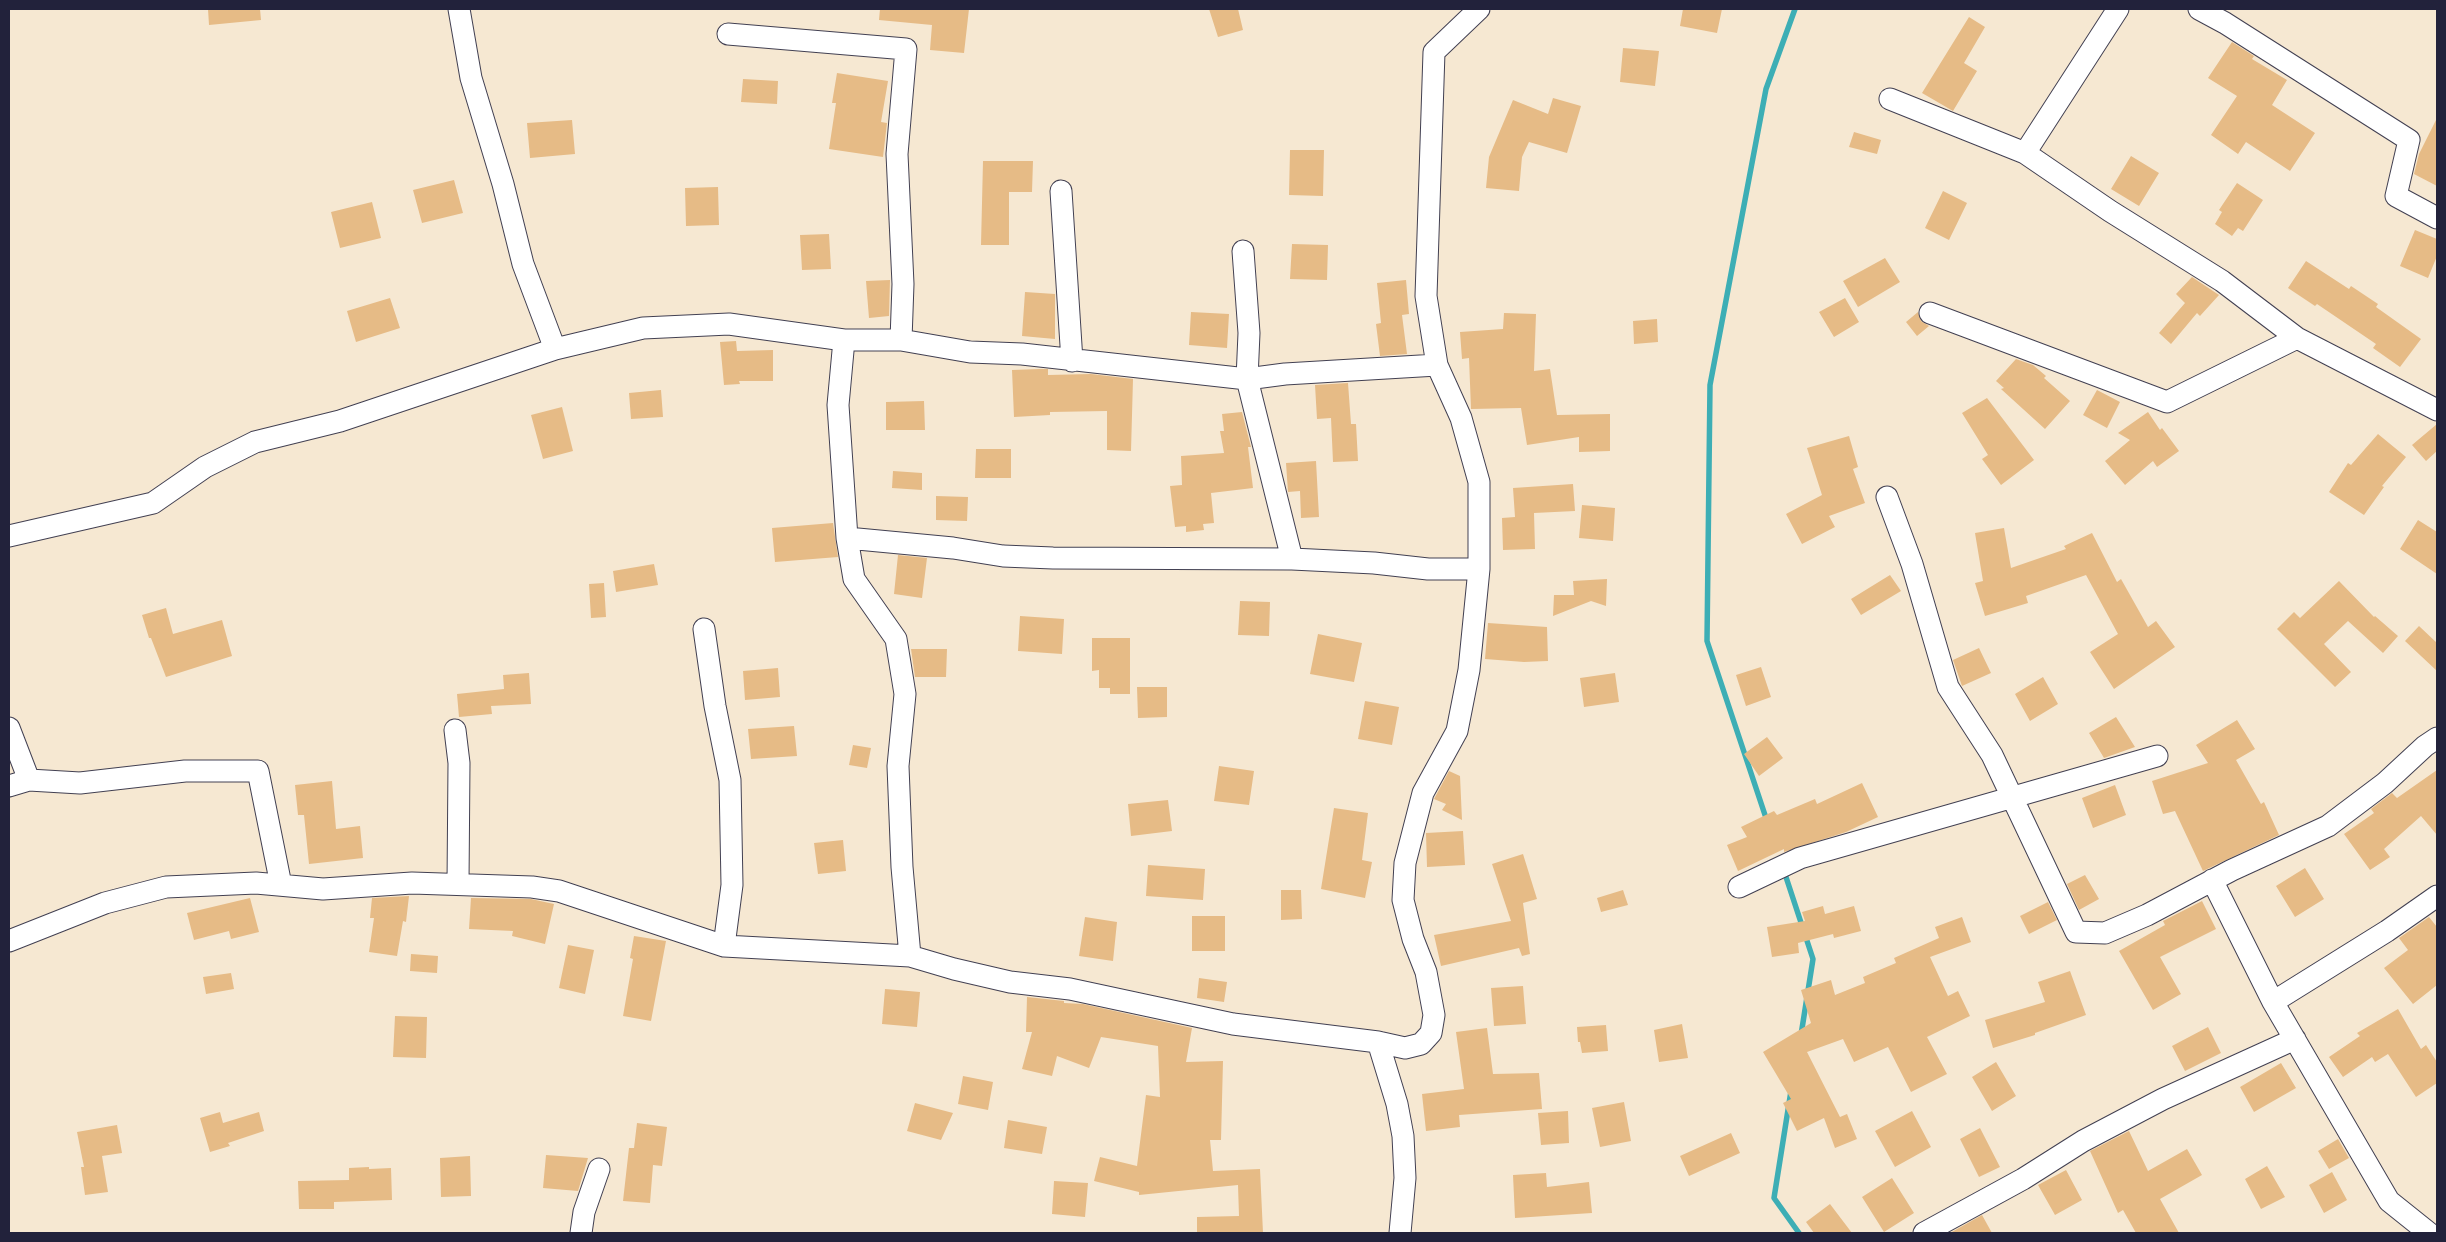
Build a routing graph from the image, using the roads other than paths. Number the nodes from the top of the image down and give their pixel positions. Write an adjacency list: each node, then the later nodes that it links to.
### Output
1 (459, 9): 15 (street)
2 (1479, 9): 17 (street)
3 (2118, 9): 7 (street)
4 (2199, 9): 9 (street)
5 (728, 34): 14 (street)
6 (1890, 99): 7 (street)
7 (2025, 153): 12 (street)
8 (1061, 191): 16 (street)
9 (2437, 218)
10 (1243, 251): 18 (street)
11 (1930, 313): 12 (street)
12 (2297, 338): 19 (street)
13 (844, 340): 14 (street); 15 (street); 22 (street)
14 (901, 340): 16 (street)
15 (555, 349): 21 (street)
16 (1072, 361): 18 (street)
17 (1437, 364): 18 (street); 24 (street)
18 (1247, 379): 23 (street)
19 (2437, 410)
20 (1887, 497): 31 (street)
21 (9, 536)
22 (847, 538): 23 (street); 39 (street)
23 (1292, 559): 24 (street)
24 (1479, 568): 42 (street)
25 (704, 629): 38 (street)
26 (9, 728): 30 (street)
27 (456, 730): 33 (street)
28 (2437, 738): 32 (street)
29 (2157, 756): 31 (street)
30 (19, 783): 34 (street)
31 (2011, 797): 32 (street); 35 (street)
32 (2212, 880): 40 (street)
33 (458, 884): 34 (street); 38 (street)
34 (281, 885): 37 (street)
35 (1739, 887)
36 (2437, 896): 40 (street)
37 (9, 941)
38 (724, 946): 39 (street)
39 (910, 956): 42 (street)
40 (2272, 1002): 41 (street)
41 (2295, 1039): 46 (street); 47 (street)
42 (1378, 1042): 45 (street)
43 (599, 1169): 44 (street)
44 (581, 1233)
45 (1400, 1233)
46 (1924, 1233)
47 (2429, 1233)

